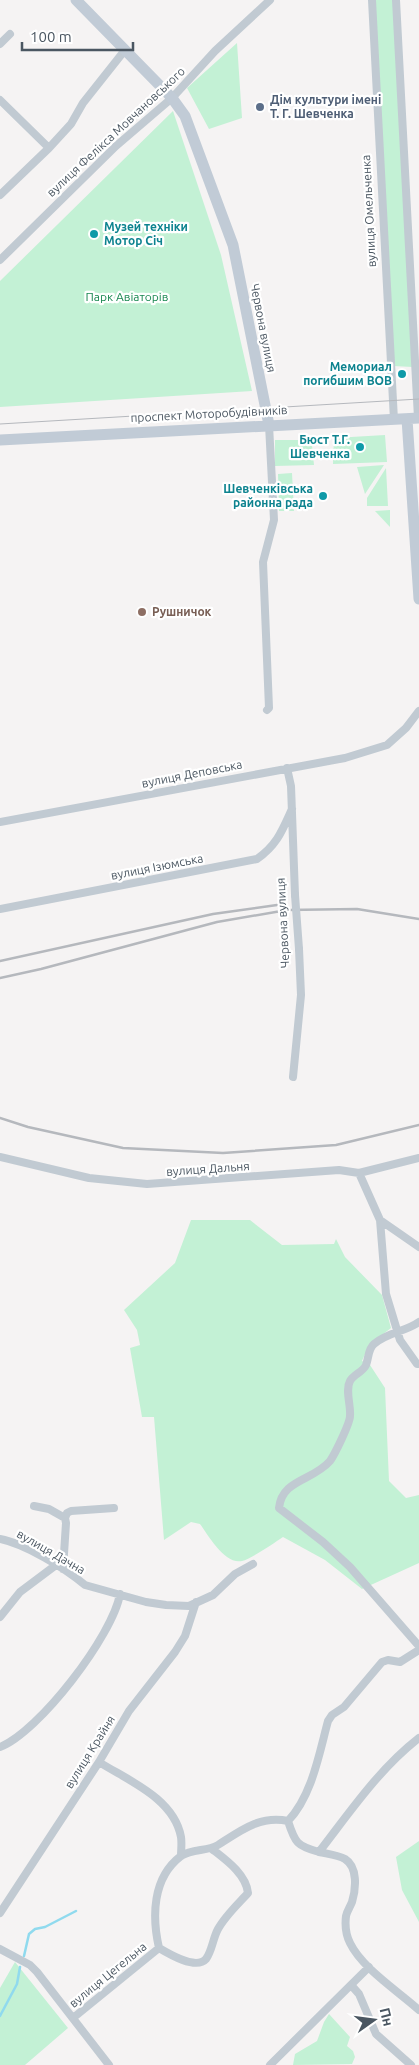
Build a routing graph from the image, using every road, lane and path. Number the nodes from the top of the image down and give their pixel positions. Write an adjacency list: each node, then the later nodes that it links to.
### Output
1 (76, 0): 7 (main road, Червона вулиця)
2 (270, 0): 8 (street, вулиця Фелікса Мовчановського)
3 (372, 0): 14 (street, вулиця Омельченка)
4 (396, 0): 13 (street)
5 (10, 34): 6 (street)
6 (0, 44)
7 (125, 50): 8 (main road, Червона вулиця); 10 (street)
8 (172, 98): 12 (street, вулиця Фелікса Мовчановського); 15 (main road, Червона вулиця)
9 (0, 100): 10 (street)
10 (49, 148): 11 (street)
11 (0, 195)
12 (0, 260)
13 (415, 418): 14 (main road, проспект Моторобудівників); 17 (main road)
14 (394, 420): 15 (main road, проспект Моторобудівників)
15 (269, 425): 16 (main road, проспект Моторобудівників); 18 (street, Червона вулиця)
16 (0, 440)
17 (419, 598)
18 (267, 710)
19 (419, 712): 20 (street, вулиця Деповська)
20 (287, 768): 21 (street, Червона вулиця); 22 (street, вулиця Деповська)
21 (292, 809): 23 (street, вулиця Ізюмська); 24 (street, Червона вулиця, bridge)
22 (0, 822)
23 (0, 909)
24 (293, 1077)
25 (0, 1157): 27 (street, вулиця Дальня)
26 (419, 1158): 27 (street, вулиця Дальня)
27 (359, 1172): 28 (street)
28 (380, 1220): 29 (street); 31 (street)
29 (419, 1247)
30 (419, 1322): 31 (street)
31 (397, 1331): 32 (street); 42 (street)
32 (419, 1364)
33 (34, 1506): 35 (street)
34 (114, 1508): 35 (street)
35 (65, 1518): 38 (street)
36 (0, 1539): 38 (street, вулиця Дачна)
37 (253, 1564): 40 (street)
38 (59, 1567): 39 (street, вулиця Дачна); 41 (street)
39 (120, 1594): 40 (street); 45 (street)
40 (196, 1602): 46 (street, вулиця Крайня)
41 (0, 1617)
42 (419, 1646)
43 (419, 1650): 47 (street)
44 (419, 1738): 49 (street)
45 (0, 1747)
46 (98, 1762): 50 (street); 51 (street, вулиця Крайня)
47 (288, 1821): 48 (street); 49 (street)
48 (212, 1849): 50 (street); 52 (street)
49 (319, 1852): 54 (street)
50 (182, 1856): 52 (street, вулиця Цегельна)
51 (0, 1913)
52 (159, 1948): 57 (street, вулиця Цегельна)
53 (0, 1949): 57 (street)
54 (369, 1967): 55 (street); 56 (street)
55 (352, 1985): 59 (street); 60 (street)
56 (419, 2010)
57 (73, 2018): 58 (street)
58 (109, 2065)
59 (270, 2065)
60 (410, 2065)

